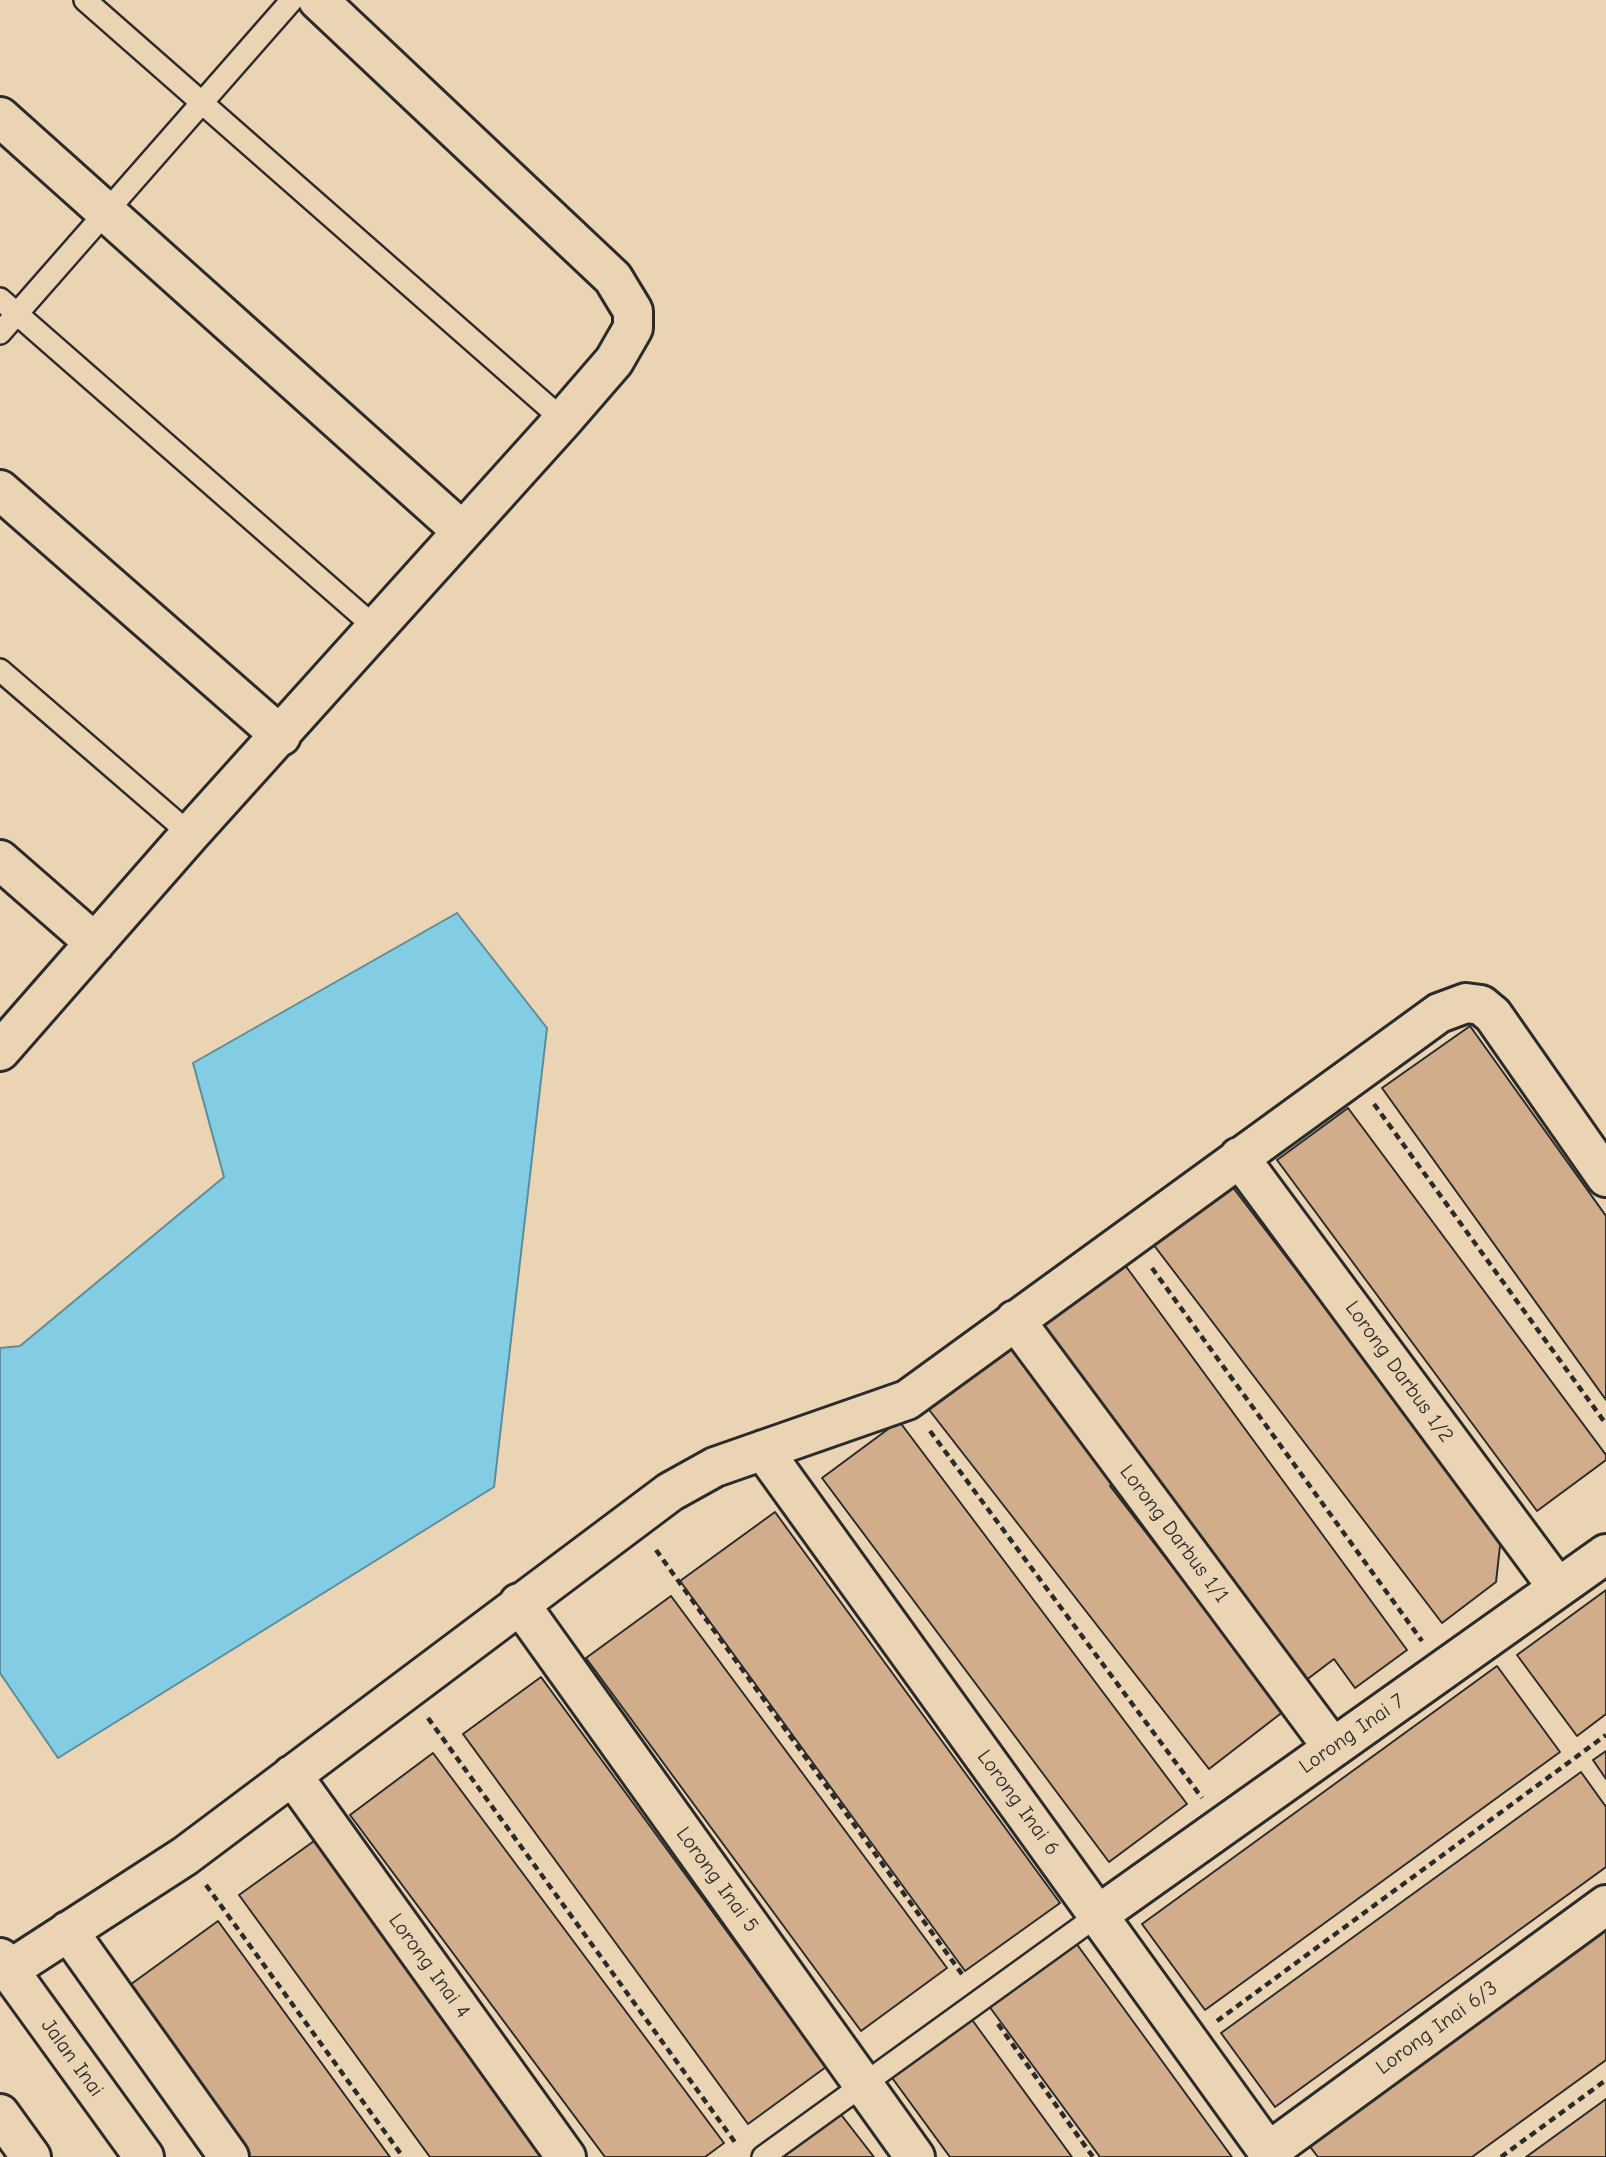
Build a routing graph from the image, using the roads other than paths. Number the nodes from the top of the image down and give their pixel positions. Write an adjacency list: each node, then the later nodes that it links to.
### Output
1 (85, 0): 4 (lane)
2 (292, 0): 4 (lane)
3 (318, 0): 10 (street)
4 (202, 103): 6 (lane); 10 (lane)
5 (0, 117): 6 (street)
6 (106, 212): 8 (lane); 12 (street)
7 (0, 299): 8 (lane)
8 (17, 313): 9 (lane); 13 (lane)
9 (0, 333)
10 (563, 420): 12 (street)
11 (0, 490): 15 (street)
12 (462, 531): 13 (street)
13 (377, 629): 15 (street)
14 (0, 670): 16 (lane)
15 (281, 736): 16 (street)
16 (190, 834): 18 (street)
17 (0, 860): 18 (street)
18 (95, 943): 19 (street)
19 (1, 1048)
20 (1239, 1157): 21 (street); 22 (street); 25 (street, Lorong Darbus 1/2)
21 (1606, 1177)
22 (1015, 1320): 23 (street); 27 (street, Lorong Darbus 1/1)
23 (763, 1450): 26 (street); 30 (street, Lorong Inai 6)
24 (1606, 1554): 25 (street, Lorong Inai 7)
25 (1558, 1588): 27 (street, Lorong Inai 7)
26 (519, 1603): 28 (street); 33 (street, Lorong Inai 5)
27 (1333, 1748): 30 (street, Lorong Inai 7)
28 (292, 1775): 31 (street); 39 (street, Lorong Inai 4)
29 (1606, 1905): 35 (street, Lorong Inai 6/3)
30 (1098, 1915): 33 (lane); 35 (street, Lorong Inai 6)
31 (68, 1931): 32 (street); 38 (street)
32 (4, 1964): 37 (street, Jalan Inai)
33 (863, 2085): 40 (lane); 41 (street, Lorong Inai 5)
34 (0, 2114): 36 (street)
35 (1270, 2154)
36 (31, 2157)
37 (144, 2157)
38 (229, 2157)
39 (566, 2157)
40 (763, 2157)
41 (915, 2157)

